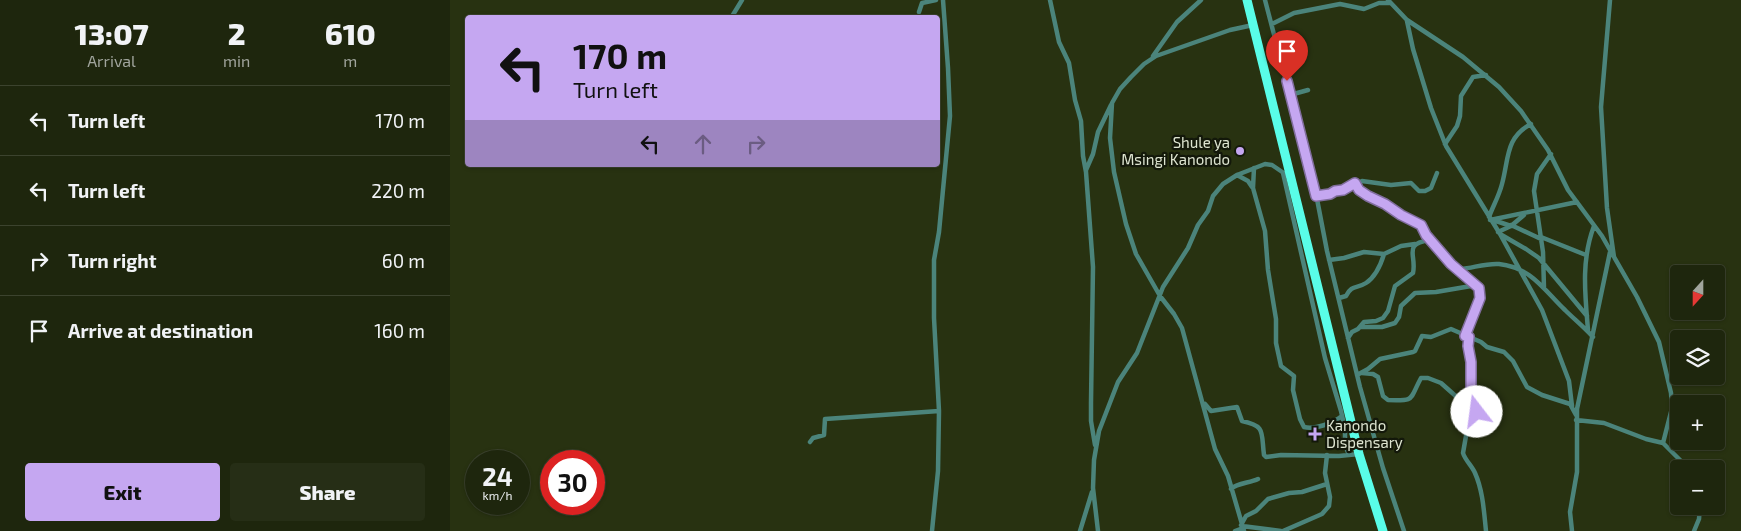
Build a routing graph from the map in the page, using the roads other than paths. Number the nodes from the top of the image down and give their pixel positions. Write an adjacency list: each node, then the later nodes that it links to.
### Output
1 (742, 0): 11 (street)
2 (936, 0): 10 (street)
3 (943, 0): 63 (street)
4 (1050, 0): 24 (street)
5 (1201, 0): 15 (street)
6 (1247, 0): 14 (highway)
7 (1266, 0): 13 (street)
8 (1610, 0): 46 (street)
9 (1388, 2): 12 (street); 13 (street)
10 (919, 12)
11 (733, 15)
12 (1407, 20): 16 (street); 21 (street)
13 (1272, 24): 18 (street)
14 (1254, 25): 15 (street); 28 (highway)
15 (1151, 59): 19 (street)
16 (1486, 76): 20 (street); 21 (street)
17 (1308, 90): 18 (street)
18 (1290, 95): 31 (street)
19 (1112, 104): 24 (street); 52 (street)
20 (1531, 124): 22 (street); 35 (street)
21 (1445, 144): 35 (street)
22 (1551, 154): 32 (street); 33 (street)
23 (1254, 168): 25 (street); 27 (street); 30 (street)
24 (1086, 170): 69 (street)
25 (1283, 173): 28 (street); 64 (street)
26 (1437, 173): 29 (street)
27 (1237, 175): 30 (street); 52 (street)
28 (1292, 179): 70 (highway)
29 (1355, 183): 31 (street); 40 (street)
30 (1252, 188): 64 (street)
31 (1316, 196): 45 (street)
32 (1577, 202): 33 (street); 37 (street)
33 (1536, 211): 34 (street); 39 (street)
34 (1525, 214): 35 (street); 36 (street)
35 (1491, 219): 36 (street); 38 (street)
36 (1511, 226): 38 (street); 39 (street)
37 (1594, 226): 42 (street); 44 (street)
38 (1499, 233): 47 (street); 48 (street)
39 (1541, 238): 44 (street); 47 (street)
40 (1430, 240): 41 (street); 49 (street)
41 (1415, 244): 43 (street); 55 (street)
42 (1610, 251): 46 (street); 58 (street)
43 (1384, 254): 45 (street); 53 (street)
44 (1586, 255): 54 (street)
45 (1329, 260): 53 (street)
46 (1615, 260): 68 (street)
47 (1544, 264): 51 (street); 54 (street)
48 (1517, 268): 49 (street); 51 (street); 62 (street)
49 (1458, 269): 50 (street)
50 (1477, 284): 55 (street); 57 (street)
51 (1544, 288): 56 (street)
52 (1160, 296): 61 (street); 69 (street)
53 (1339, 298): 59 (street)
54 (1586, 316): 56 (street)
55 (1360, 327): 59 (street)
56 (1588, 331): 58 (street)
57 (1467, 336): 60 (street); 62 (street); 65 (street)
58 (1593, 337): 66 (street)
59 (1348, 339): 60 (street)
60 (1359, 374): 65 (street); 86 (street)
61 (1203, 401): 71 (street); 77 (street)
62 (1572, 406): 66 (street)
63 (939, 411): 67 (street); 80 (street)
64 (1342, 416): 72 (street)
65 (1478, 416): 87 (street)
66 (1577, 418): 68 (street); 88 (street)
67 (810, 442)
68 (1663, 443): 73 (street)
69 (1096, 448): 76 (street)
70 (1359, 454): 72 (street); 85 (highway)
71 (1328, 455): 72 (street); 75 (street)
72 (1349, 455)
73 (1680, 460)
74 (1258, 479): 77 (street)
75 (1327, 484): 79 (street); 84 (street)
76 (1093, 488): 81 (street); 82 (street)
77 (1231, 489): 79 (street)
78 (1699, 515): 89 (street)
79 (1242, 528): 83 (street); 84 (street)
80 (932, 531)
81 (1080, 531)
82 (1098, 531)
83 (1235, 531)
84 (1282, 531)
85 (1383, 531)
86 (1404, 531)
87 (1486, 531)
88 (1572, 531)
89 (1694, 531)

